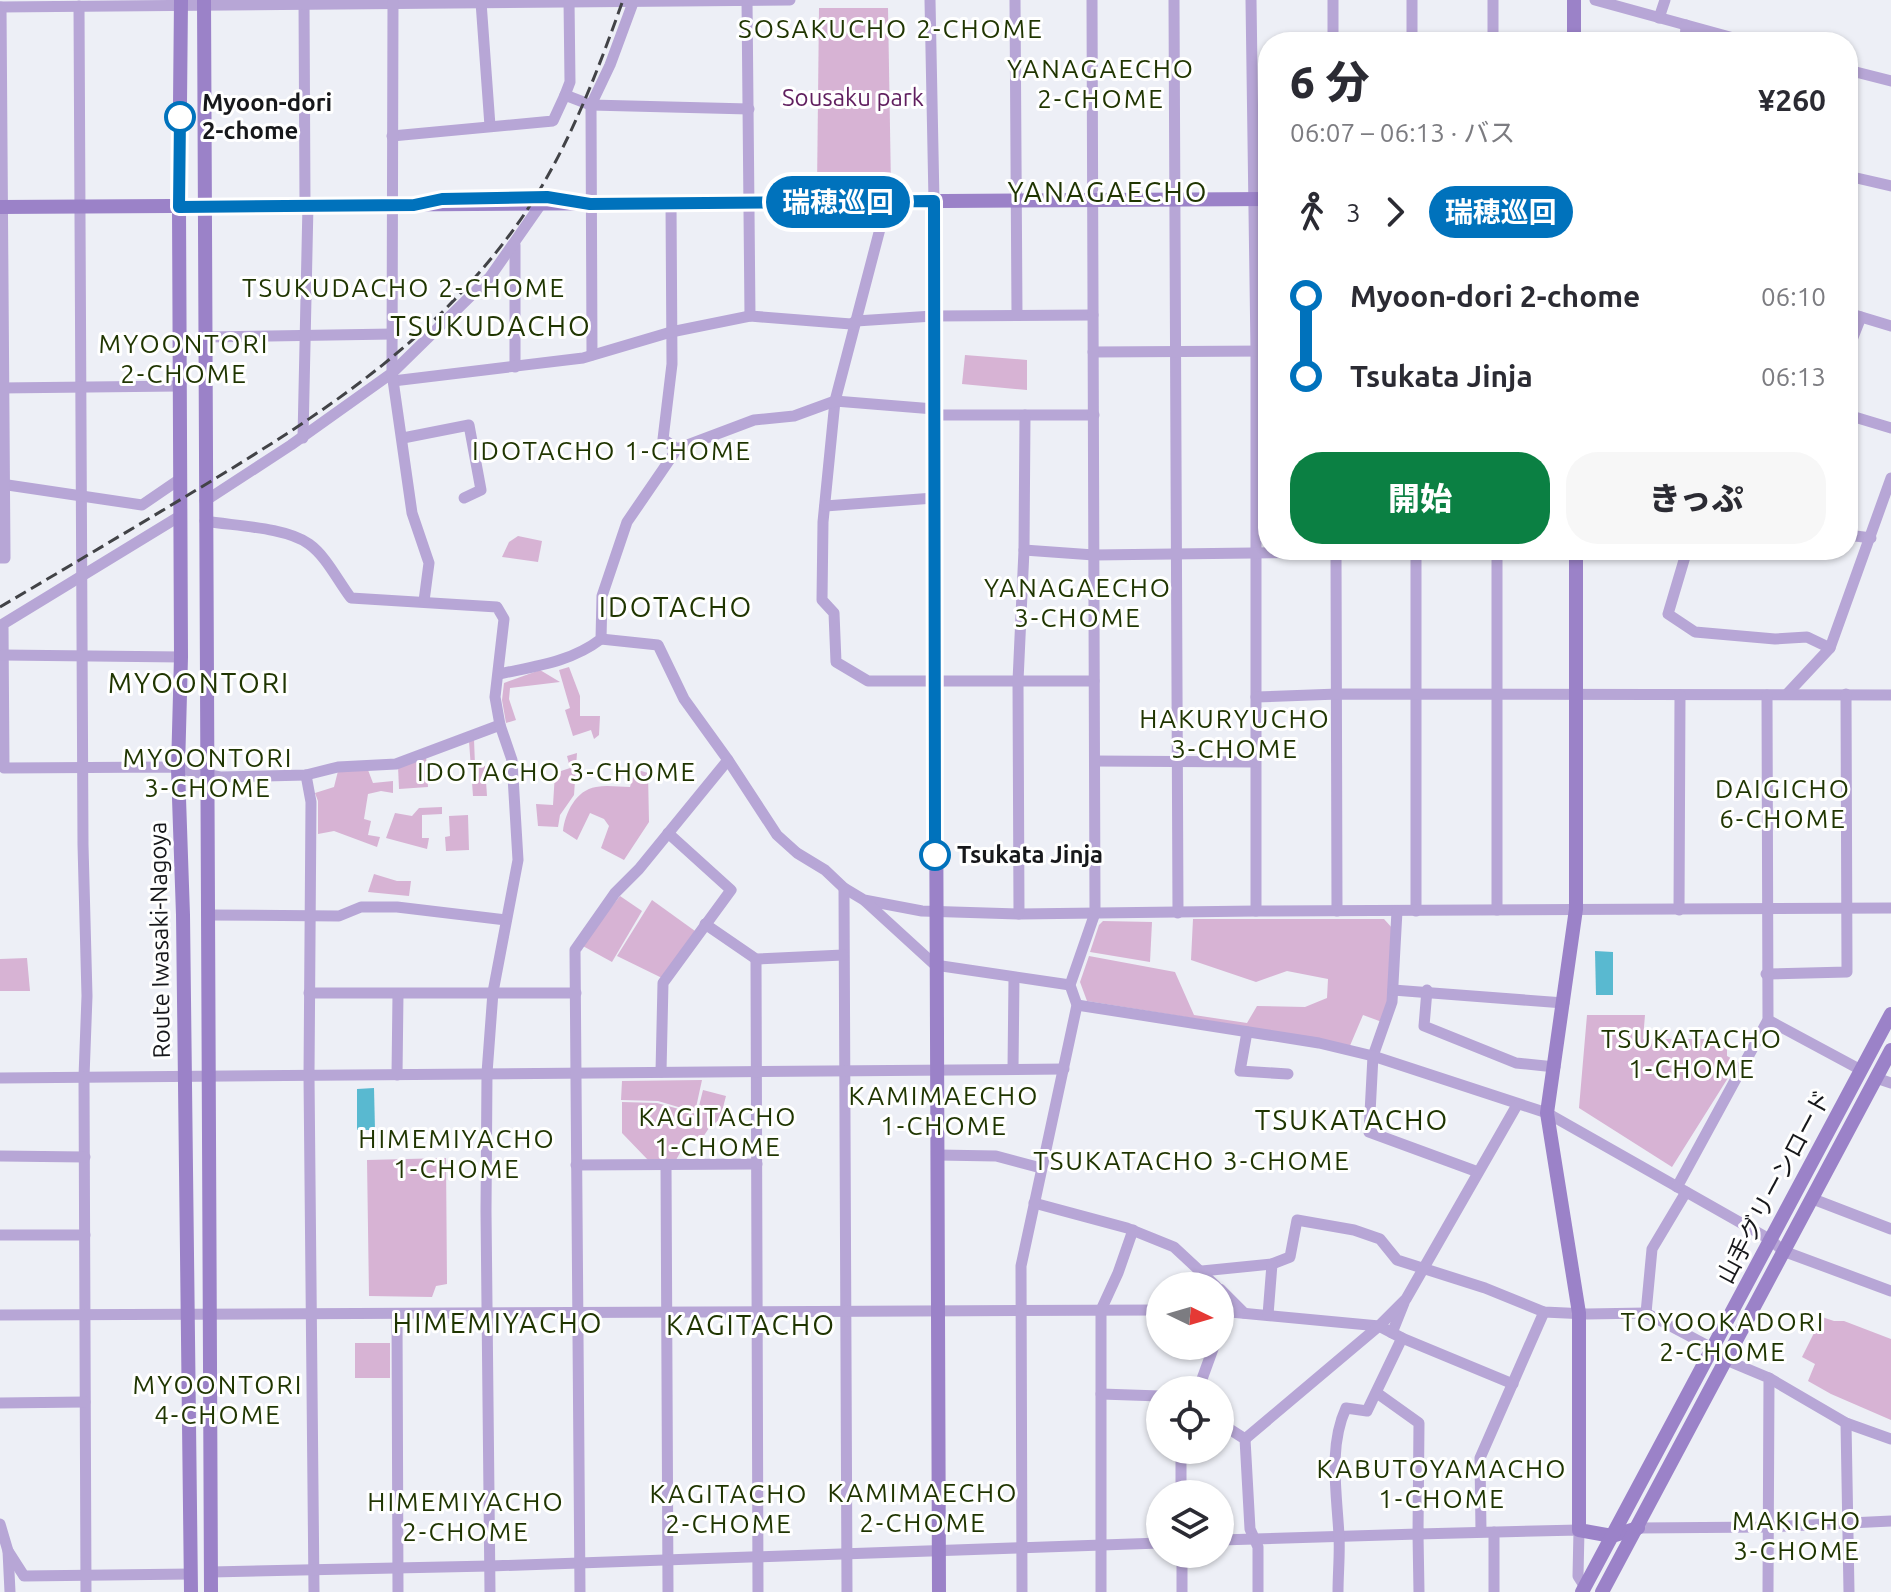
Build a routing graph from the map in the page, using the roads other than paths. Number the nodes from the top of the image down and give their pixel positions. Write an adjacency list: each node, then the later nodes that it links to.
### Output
1 (747, 0): 2 (street); 15 (street); 35 (street)
2 (790, 0)
3 (930, 0): 44 (street)
4 (1015, 0): 45 (street)
5 (1092, 0): 41 (street)
6 (1174, 0): 42 (street)
7 (1251, 0): 38 (street)
8 (1333, 0): 25 (street)
9 (1412, 0): 26 (street)
10 (1493, 0): 27 (street)
11 (1574, 0): 28 (street)
12 (1595, 0): 23 (street)
13 (1665, 0): 23 (street)
14 (569, 1): 15 (street); 19 (street); 33 (street)
15 (634, 1): 34 (street)
16 (204, 2): 17 (street); 20 (street); 54 (street, Route Iwasaki-Nagoya)
17 (304, 2): 18 (street); 49 (street)
18 (393, 2): 19 (street); 37 (street)
19 (480, 2): 36 (street)
20 (181, 3): 21 (street); 57 (street, Route Iwasaki-Nagoya)
21 (79, 6): 22 (street); 56 (street)
22 (0, 7): 55 (street)
23 (1659, 18): 24 (street)
24 (1686, 25): 29 (street); 30 (street)
25 (1333, 32)
26 (1412, 32)
27 (1493, 32)
28 (1574, 32)
29 (1686, 32)
30 (1712, 32)
31 (1858, 73): 32 (street)
32 (1891, 81)
33 (565, 95): 34 (street); 36 (street)
34 (591, 105): 35 (street); 51 (street)
35 (749, 109): 46 (street)
36 (490, 126): 37 (street)
37 (392, 136): 52 (street)
38 (1258, 139)
39 (1858, 178): 40 (street)
40 (1891, 186)
41 (1093, 199): 42 (street); 45 (street); 60 (street)
42 (1175, 199): 43 (street); 74 (street)
43 (1258, 199)
44 (934, 201): 45 (street); 47 (street); 62 (street)
45 (1016, 201): 59 (street)
46 (749, 202): 47 (street); 48 (street); 61 (street)
47 (887, 202): 65 (street)
48 (671, 203): 51 (street); 68 (street)
49 (307, 204): 52 (street); 54 (street); 70 (street)
50 (541, 204): 51 (street); 53 (street); 58 (street)
51 (586, 204): 53 (street); 75 (street)
52 (393, 205): 53 (street); 69 (street)
53 (414, 205)
54 (207, 206): 57 (street); 71 (street, Route Iwasaki-Nagoya)
55 (1, 207): 56 (street); 79 (street)
56 (80, 207): 57 (street); 80 (street)
57 (179, 207): 78 (street, Route Iwasaki-Nagoya)
58 (515, 244): 76 (street); 77 (street)
59 (1017, 315): 60 (street); 62 (street)
60 (1093, 315): 73 (street)
61 (750, 316): 65 (street); 68 (street)
62 (933, 316): 65 (street); 82 (street)
63 (1858, 316): 64 (street)
64 (1861, 317): 66 (street); 67 (street)
65 (856, 321): 81 (street)
66 (1858, 325)
67 (1891, 326)
68 (671, 332): 75 (street); 89 (street)
69 (393, 334): 70 (street); 77 (street)
70 (305, 336): 71 (street); 87 (street)
71 (206, 337): 97 (street, Route Iwasaki-Nagoya)
72 (1258, 351): 74 (street)
73 (1093, 352): 74 (street); 84 (street)
74 (1175, 352): 106 (street)
75 (592, 355): 76 (street)
76 (515, 367): 77 (street)
77 (393, 377): 87 (street); 88 (street)
78 (179, 386): 80 (street); 92 (street, Route Iwasaki-Nagoya)
79 (2, 388): 80 (street); 93 (street)
80 (82, 389): 94 (street)
81 (835, 401): 82 (street); 89 (street); 98 (street)
82 (934, 412): 83 (street); 96 (street)
83 (1025, 415): 84 (street); 103 (street)
84 (1094, 415): 107 (street)
85 (1858, 418): 86 (street)
86 (1891, 428)
87 (303, 438): 97 (street)
88 (403, 438): 95 (street); 115 (street)
89 (677, 449): 116 (street)
90 (1258, 466): 104 (street)
91 (1891, 478): 102 (street)
92 (180, 479): 94 (street); 99 (street, Route Iwasaki-Nagoya)
93 (3, 484): 94 (street); 108 (street)
94 (82, 496): 114 (street)
95 (464, 498)
96 (934, 498): 98 (street); 122 (street)
97 (205, 501): 100 (street, Route Iwasaki-Nagoya)
98 (825, 506): 122 (street)
99 (180, 516): 114 (street); 120 (street, Route Iwasaki-Nagoya)
100 (205, 521): 115 (street); 142 (street, Route Iwasaki-Nagoya)
101 (1858, 536): 102 (street)
102 (1871, 538): 117 (street)
103 (1024, 550): 107 (street); 123 (street)
104 (1255, 552): 105 (street); 106 (street); 134 (street)
105 (1258, 552)
106 (1176, 553): 107 (street); 139 (street)
107 (1094, 555): 124 (street)
108 (0, 558)
109 (1336, 560): 125 (street)
110 (1416, 560): 126 (street)
111 (1497, 560): 129 (street)
112 (1576, 560): 133 (street)
113 (1684, 560): 117 (street)
114 (81, 575): 118 (street); 119 (street)
115 (424, 601): 121 (street)
116 (601, 639): 121 (street); 136 (street)
117 (1830, 648): 127 (street)
118 (3, 655): 119 (street); 140 (street)
119 (82, 656): 120 (street); 140 (street)
120 (181, 657): 141 (street, Route Iwasaki-Nagoya)
121 (499, 674): 135 (street)
122 (935, 681): 123 (street); 157 (street)
123 (1018, 681): 124 (street); 160 (street)
124 (1094, 681): 137 (street)
125 (1338, 694): 126 (street); 134 (street); 154 (street)
126 (1416, 694): 129 (street); 156 (street)
127 (1787, 694): 128 (street); 131 (street)
128 (1846, 694): 132 (street); 147 (street)
129 (1497, 695): 133 (street); 151 (street)
130 (1680, 695): 131 (street); 133 (street); 152 (street)
131 (1767, 695): 150 (street)
132 (1891, 695)
133 (1575, 696): 149 (street)
134 (1256, 697): 138 (street)
135 (500, 725): 143 (street); 163 (street)
136 (728, 760): 144 (street); 145 (street)
137 (1095, 761): 139 (street); 158 (street)
138 (1255, 762): 139 (street); 153 (street)
139 (1177, 763): 159 (street)
140 (83, 768): 141 (street); 199 (street)
141 (178, 769): 142 (street); 195 (street, Route Iwasaki-Nagoya)
142 (207, 775): 143 (street); 161 (street, Route Iwasaki-Nagoya)
143 (306, 775): 162 (street)
144 (668, 833): 164 (street); 175 (street)
145 (844, 888): 146 (street); 165 (street)
146 (864, 900): 157 (street); 167 (street)
147 (1847, 908): 148 (street); 150 (street); 168 (street)
148 (1891, 908)
149 (1576, 909): 151 (street); 152 (street); 177 (street)
150 (1766, 909): 152 (street); 168 (street)
151 (1497, 910): 156 (street)
152 (1679, 910)
153 (1256, 911): 154 (street); 159 (street)
154 (1337, 911): 155 (street)
155 (1397, 911): 156 (street); 171 (street)
156 (1416, 911)
157 (937, 913): 160 (street); 167 (street)
158 (1095, 913): 159 (street); 160 (street); 170 (street)
159 (1178, 913)
160 (1019, 914)
161 (207, 915): 162 (street); 196 (street, Route Iwasaki-Nagoya)
162 (310, 916): 163 (street); 174 (street)
163 (506, 920): 173 (street)
164 (705, 924): 166 (street); 191 (street)
165 (843, 955): 166 (street); 187 (street)
166 (756, 959): 192 (street)
167 (935, 965): 169 (street); 188 (street)
168 (1766, 974): 180 (street)
169 (1014, 978): 170 (street); 185 (street)
170 (1070, 985): 178 (street)
171 (1393, 990): 172 (street); 183 (street)
172 (1427, 990): 177 (street); 184 (street)
173 (493, 992): 175 (street); 176 (street); 193 (street)
174 (309, 993): 176 (street); 198 (street)
175 (576, 993): 190 (street)
176 (398, 994): 197 (street)
177 (1564, 1003): 184 (street)
178 (1077, 1005): 181 (street); 186 (street)
179 (1891, 1014): 189 (street, 山手グリーンロード)
180 (1768, 1020): 189 (street); 213 (street)
181 (1247, 1032): 183 (street); 194 (street)
182 (1891, 1050): 201 (street, 山手グリーンロード)
183 (1373, 1056): 203 (street); 212 (street)
184 (1555, 1067): 204 (street)
185 (1013, 1069): 186 (street); 188 (street)
186 (1064, 1069): 211 (street)
187 (844, 1070): 188 (street); 192 (street); 234 (street)
188 (937, 1070): 205 (street)
189 (1861, 1070): 220 (street, 山手グリーンロード)
190 (578, 1072): 191 (street); 193 (street); 210 (street)
191 (661, 1072): 192 (street)
192 (757, 1072): 209 (street)
193 (487, 1073): 197 (street); 235 (street)
194 (1288, 1074)
195 (185, 1075): 196 (street); 199 (street); 246 (street, Route Iwasaki-Nagoya)
196 (209, 1075): 198 (street); 247 (street, Route Iwasaki-Nagoya)
197 (397, 1075): 198 (street)
198 (309, 1076): 242 (street)
199 (84, 1077): 200 (street); 207 (street)
200 (0, 1078)
201 (1876, 1078): 202 (street); 214 (street, 山手グリーンロード)
202 (1891, 1083)
203 (1517, 1105): 204 (street); 212 (street)
204 (1547, 1113): 213 (street); 240 (street)
205 (938, 1155): 211 (street); 228 (street)
206 (0, 1156): 207 (street)
207 (85, 1157): 219 (street)
208 (666, 1164): 209 (street); 210 (street); 232 (street)
209 (757, 1164): 233 (street)
210 (576, 1165): 237 (street)
211 (1041, 1168): 215 (street)
212 (1478, 1172): 223 (street)
213 (1681, 1190): 220 (street); 241 (street)
214 (1813, 1199): 216 (street); 221 (street, 山手グリーンロード)
215 (1034, 1203): 217 (street); 229 (street)
216 (1891, 1229)
217 (1133, 1230): 224 (street); 230 (street)
218 (0, 1235): 219 (street)
219 (85, 1235): 245 (street)
220 (1771, 1240): 221 (street); 251 (street, 山手グリーンロード)
221 (1783, 1251): 225 (street); 252 (street, 山手グリーンロード)
222 (1272, 1264): 223 (street); 224 (street); 248 (street)
223 (1424, 1268): 226 (street); 236 (street)
224 (1202, 1271)
225 (1891, 1291)
226 (1406, 1299): 249 (street); 250 (street)
227 (1234, 1303): 239 (street)
228 (938, 1309): 229 (street); 234 (street); 279 (street)
229 (1022, 1310): 230 (street); 278 (street)
230 (1101, 1310): 231 (street); 256 (street)
231 (1146, 1310)
232 (665, 1311): 233 (street); 237 (street); 283 (street)
233 (757, 1311): 234 (street); 282 (street)
234 (845, 1311): 281 (street)
235 (488, 1312): 237 (street); 243 (street); 285 (street)
236 (1544, 1312): 240 (street); 254 (street)
237 (578, 1313): 284 (street)
238 (1234, 1313): 239 (street)
239 (1244, 1313): 248 (street)
240 (1579, 1313): 241 (street); 269 (street)
241 (1646, 1313): 251 (street)
242 (312, 1314): 243 (street); 247 (street); 288 (street)
243 (397, 1314): 287 (street)
244 (0, 1315): 245 (street)
245 (85, 1315): 246 (street); 258 (street)
246 (189, 1315): 247 (street); 290 (street, Route Iwasaki-Nagoya)
247 (210, 1315): 289 (street, Route Iwasaki-Nagoya)
248 (1268, 1315): 249 (street)
249 (1379, 1326): 250 (street); 262 (street)
250 (1397, 1336): 254 (street); 255 (street)
251 (1712, 1348): 272 (street, 山手グリーンロード)
252 (1726, 1360): 253 (street); 268 (street, 山手グリーンロード)
253 (1769, 1378): 260 (street); 267 (street)
254 (1513, 1384): 270 (street)
255 (1377, 1393): 271 (street); 273 (street)
256 (1101, 1394): 257 (street); 277 (street)
257 (1146, 1396)
258 (85, 1402): 259 (street); 291 (street)
259 (0, 1403)
260 (1846, 1423): 263 (street); 265 (street)
261 (1234, 1432): 262 (street)
262 (1245, 1439): 274 (street)
263 (1891, 1439)
264 (1891, 1521): 265 (street)
265 (1849, 1523): 267 (street); 314 (street)
266 (0, 1524): 280 (street)
267 (1768, 1527): 268 (street); 313 (street)
268 (1638, 1528): 272 (street); 312 (street, 山手グリーンロード)
269 (1579, 1530): 270 (street); 272 (street); 292 (street)
270 (1487, 1531): 271 (street); 311 (street)
271 (1418, 1534): 273 (street); 310 (street)
272 (1612, 1536): 292 (street, 山手グリーンロード)
273 (1339, 1537): 274 (street); 309 (street)
274 (1253, 1539): 275 (street); 308 (street)
275 (1234, 1540)
276 (1146, 1543): 277 (street)
277 (1101, 1545): 278 (street); 306 (street)
278 (1022, 1547): 279 (street); 305 (street)
279 (939, 1549): 281 (street); 304 (street)
280 (8, 1551): 291 (street); 293 (street)
281 (847, 1553): 282 (street); 303 (street)
282 (758, 1557): 283 (street); 302 (street)
283 (668, 1559): 284 (street); 301 (street)
284 (580, 1562): 285 (street); 300 (street)
285 (490, 1566): 287 (street); 299 (street)
286 (1182, 1568): 307 (street)
287 (398, 1569): 288 (street); 298 (street)
288 (314, 1570): 289 (street); 297 (street)
289 (211, 1572): 296 (street, Route Iwasaki-Nagoya)
290 (191, 1574): 291 (street); 295 (street, Route Iwasaki-Nagoya)
291 (86, 1575): 294 (street)
292 (1583, 1590)
293 (10, 1592)
294 (86, 1592)
295 (191, 1592)
296 (211, 1592)
297 (314, 1592)
298 (398, 1592)
299 (490, 1592)
300 (580, 1592)
301 (668, 1592)
302 (758, 1592)
303 (847, 1592)
304 (939, 1592)
305 (1022, 1592)
306 (1101, 1592)
307 (1182, 1592)
308 (1258, 1592)
309 (1338, 1592)
310 (1419, 1592)
311 (1494, 1592)
312 (1602, 1592)
313 (1768, 1592)
314 (1849, 1592)

